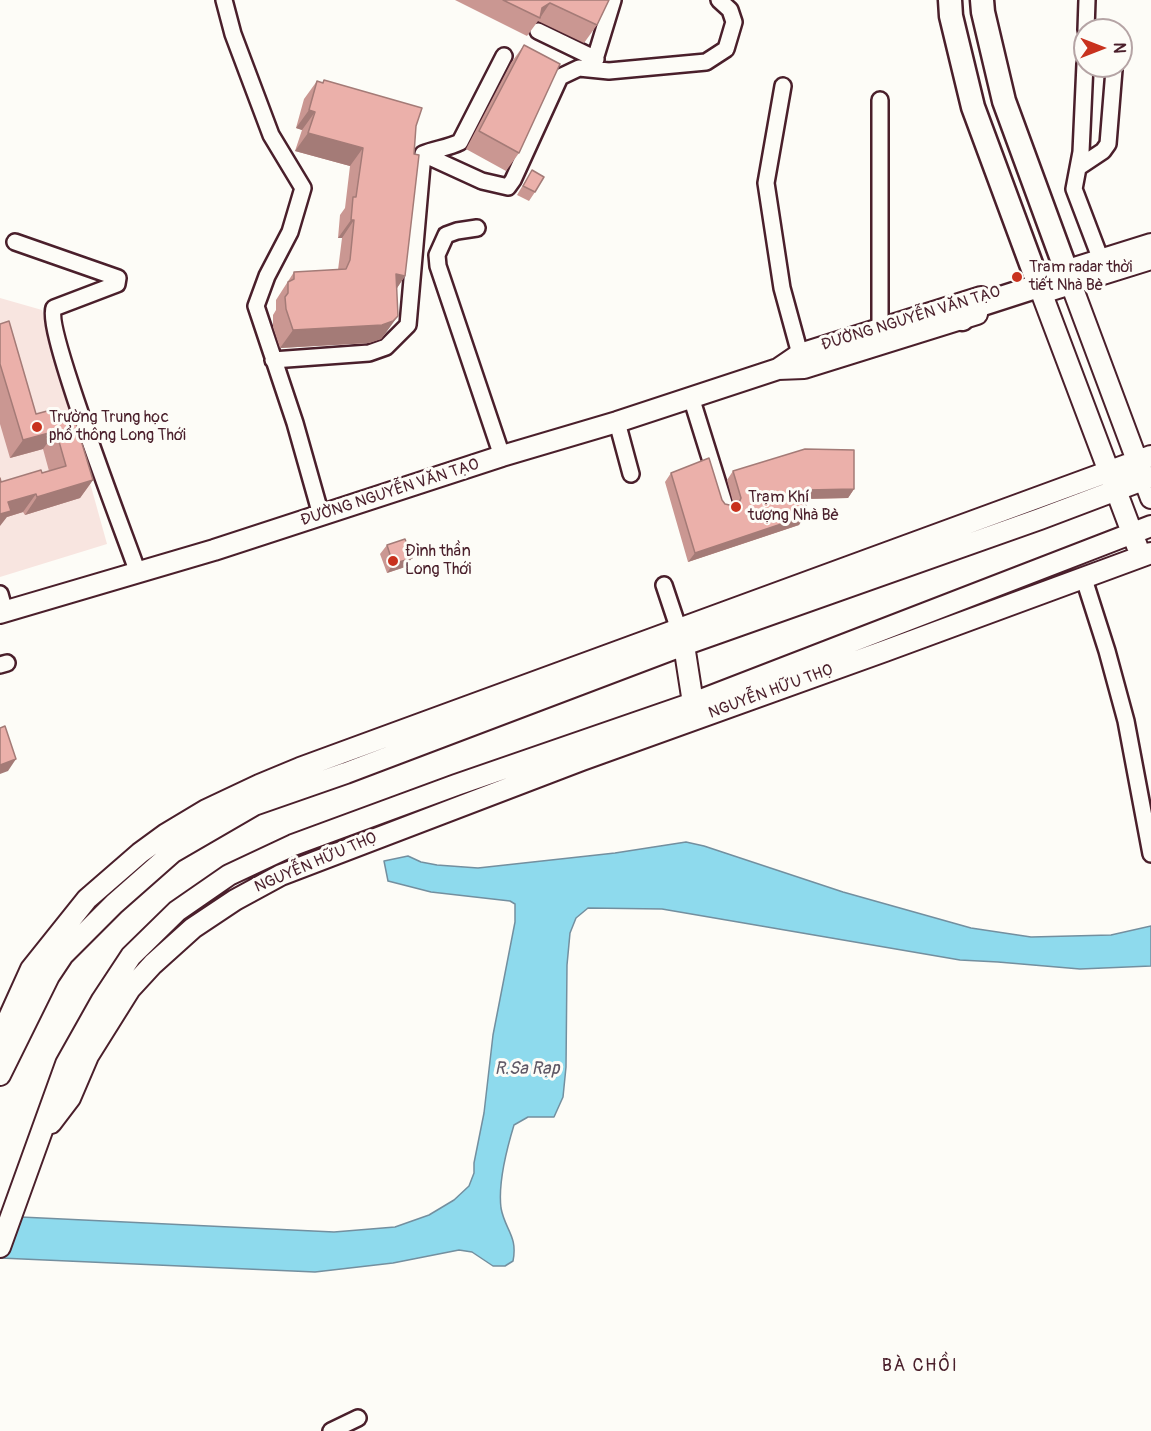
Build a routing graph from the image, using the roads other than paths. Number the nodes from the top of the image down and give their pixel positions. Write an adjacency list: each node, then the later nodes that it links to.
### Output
1 (224, 0): 27 (street)
2 (613, 0): 10 (street)
3 (719, 0): 10 (street)
4 (950, 0): 23 (highway)
5 (982, 0): 22 (highway)
6 (1087, 0): 7 (street)
7 (1086, 18)
8 (538, 31): 10 (street)
9 (504, 56): 15 (street)
10 (594, 64): 15 (street)
11 (1084, 78): 16 (street)
12 (1113, 78): 16 (street)
13 (783, 86): 26 (street)
14 (880, 100): 25 (street)
15 (423, 154): 27 (street)
16 (1079, 166): 21 (street)
17 (477, 228): 31 (street)
18 (15, 242): 42 (street)
19 (1151, 244): 21 (main road)
20 (1151, 259): 22 (main road)
21 (1101, 260): 22 (main road)
22 (1069, 277): 23 (highway); 32 (main road)
23 (1039, 286): 24 (highway); 25 (main road, ĐƯỜNG NGUYỄN VĂN TẠO); 33 (main road)
24 (962, 319): 28 (main road, ĐƯỜNG NGUYỄN VĂN TẠO)
25 (880, 329): 26 (main road, ĐƯỜNG NGUYỄN VĂN TẠO)
26 (800, 354): 28 (main road, ĐƯỜNG NGUYỄN VĂN TẠO)
27 (273, 360): 38 (street)
28 (778, 369): 29 (main road, ĐƯỜNG NGUYỄN VĂN TẠO)
29 (691, 397): 30 (main road, ĐƯỜNG NGUYỄN VĂN TẠO); 37 (street)
30 (617, 423): 31 (main road, ĐƯỜNG NGUYỄN VĂN TẠO); 34 (street)
31 (502, 456): 38 (main road, ĐƯỜNG NGUYỄN VĂN TẠO)
32 (1144, 458): 33 (main road); 35 (main road)
33 (1109, 471): 36 (main road); 47 (main road)
34 (631, 474)
35 (1149, 485): 36 (main road)
36 (1116, 490): 40 (main road); 47 (main road)
37 (725, 506)
38 (321, 515): 42 (main road, ĐƯỜNG NGUYỄN VĂN TẠO)
39 (1151, 526): 40 (main road, NGUYỄN HỮU THỌ)
40 (1132, 533): 41 (main road); 46 (main road, NGUYỄN HỮU THỌ)
41 (1146, 555): 43 (main road, NGUYỄN HỮU THỌ)
42 (138, 573): 45 (main road, ĐƯỜNG NGUYỄN VĂN TẠO)
43 (1084, 579): 48 (main road, NGUYỄN HỮU THỌ); 53 (street)
44 (664, 585): 47 (street)
45 (2, 606)
46 (879, 631): 48 (main road); 50 (main road, NGUYỄN HỮU THỌ)
47 (681, 637): 49 (main road); 50 (main road)
48 (885, 651): 52 (main road, NGUYỄN HỮU THỌ)
49 (593, 670): 54 (main road); 55 (main road)
50 (693, 703): 51 (main road, NGUYỄN HỮU THỌ)
51 (456, 785): 52 (main road); 56 (main road, NGUYỄN HỮU THỌ)
52 (462, 805): 56 (main road, NGUYỄN HỮU THỌ)
53 (1151, 854)
54 (0, 1042)
55 (0, 1075)
56 (40, 1136): 57 (main road)
57 (0, 1247)
58 (357, 1418): 59 (street)
59 (331, 1431)

